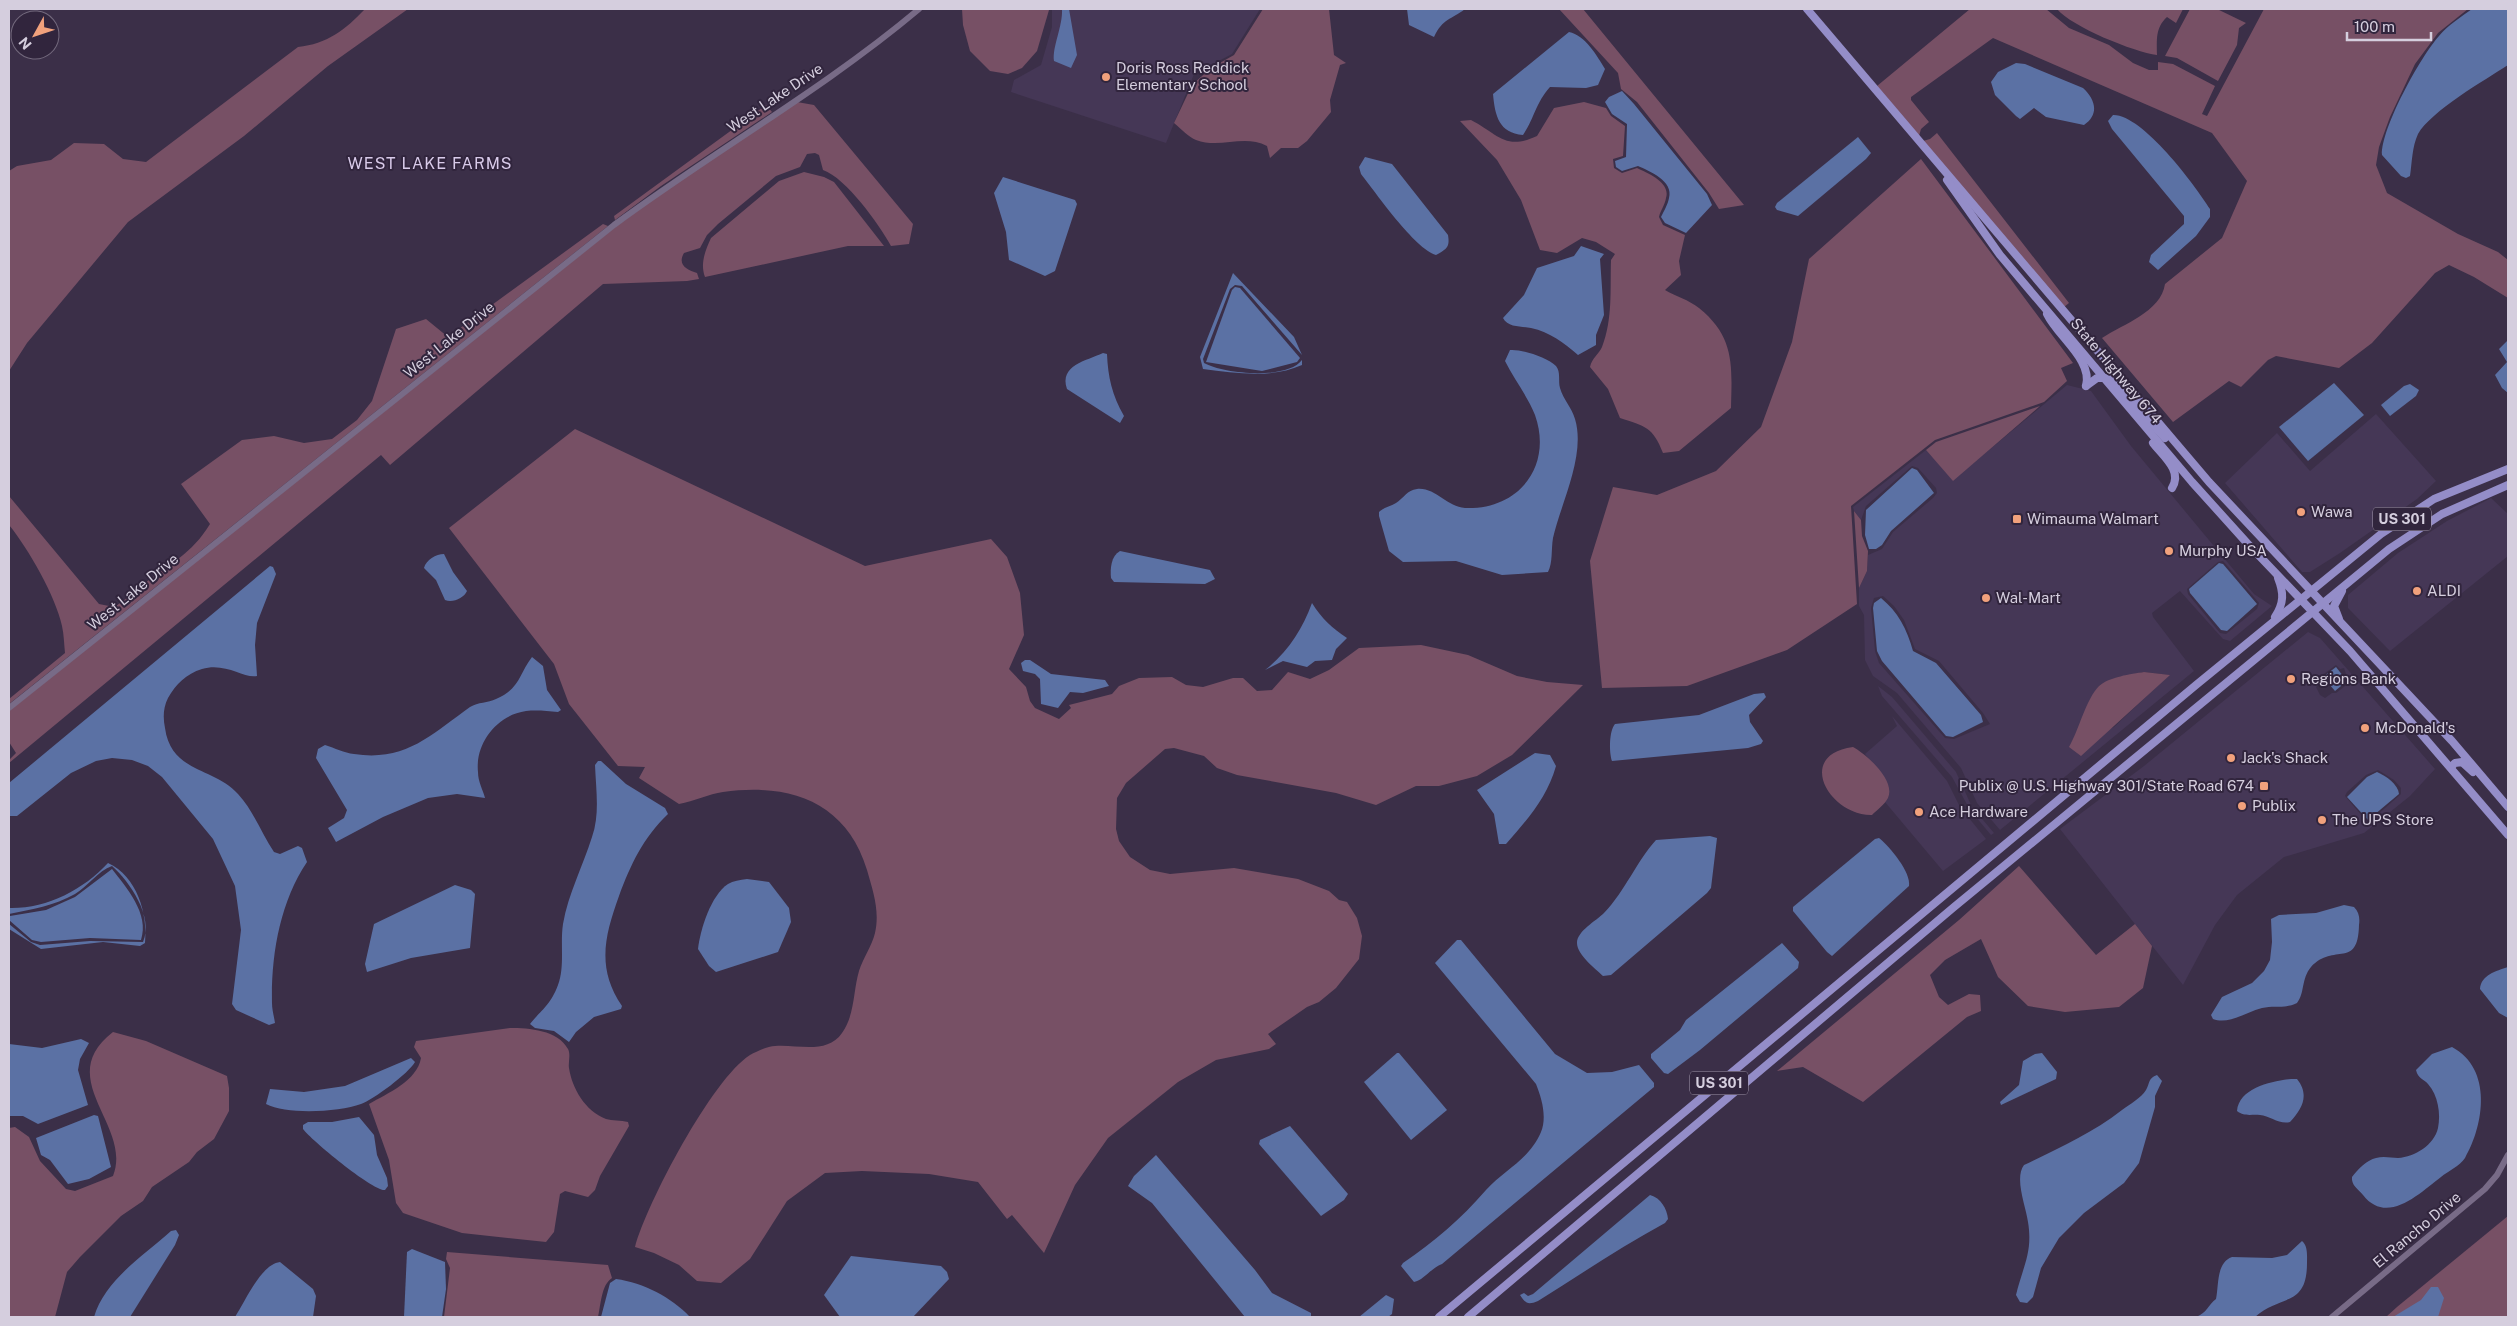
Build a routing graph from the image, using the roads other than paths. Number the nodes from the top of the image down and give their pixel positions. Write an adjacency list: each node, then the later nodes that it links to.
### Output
1 (919, 9): 21 (street, West Lake Drive)
2 (1807, 9): 3 (main road, State Highway 674)
3 (1914, 134): 4 (main road, State Highway 674); 9 (main road, State Highway 674)
4 (2041, 303): 5 (main road, State Highway 674); 6 (main road)
5 (2104, 377): 6 (main road); 7 (main road, State Highway 674); 9 (main road)
6 (2086, 386): 7 (main road)
7 (2111, 386): 8 (main road, State Highway 674)
8 (2136, 416): 11 (main road, State Highway 674); 11 (main road)
9 (2179, 448): 15 (main road, State Highway 674)
10 (2508, 469): 15 (main road, US 301)
11 (2194, 484): 13 (main road, State Highway 674)
12 (2508, 485): 14 (main road, US 301)
13 (2276, 574): 16 (main road, State Highway 674); 19 (main road)
14 (2347, 583): 17 (main road, US 301); 20 (main road)
15 (2310, 592): 16 (main road, US 301); 17 (main road, State Highway 674)
16 (2301, 600): 18 (main road, State Highway 674); 19 (main road, US 301)
17 (2322, 604): 18 (main road, US 301); 20 (main road, State Highway 674)
18 (2313, 612): 22 (main road, State Highway 674); 28 (main road, US 301 / US 301)
19 (2271, 623): 27 (main road, US 301)
20 (2343, 625): 23 (main road, State Highway 674)
21 (9, 708)
22 (2450, 767): 24 (main road); 25 (main road, State Highway 674)
23 (2508, 806)
24 (2508, 813)
25 (2508, 835)
26 (2508, 1155): 29 (street, El Rancho Drive)
27 (1439, 1317)
28 (1468, 1317)
29 (2332, 1317)

